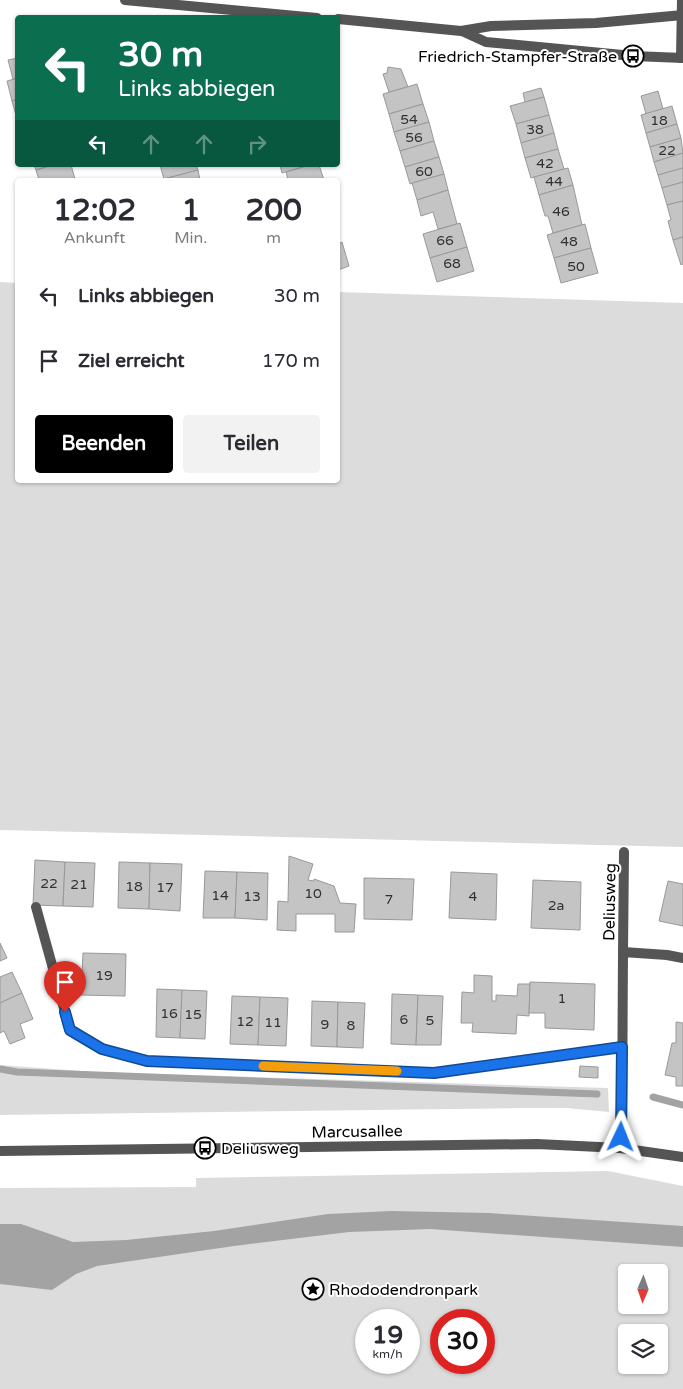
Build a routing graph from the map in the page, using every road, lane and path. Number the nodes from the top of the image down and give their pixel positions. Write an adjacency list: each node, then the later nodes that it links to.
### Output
1 (124, 0): 3 (street)
2 (682, 0): 4 (street)
3 (285, 15)
4 (682, 15): 6 (street); 7 (street)
5 (340, 20): 6 (street)
6 (461, 31): 7 (street)
7 (682, 58)
8 (624, 852): 10 (street, Deliusweg)
9 (36, 907): 12 (street)
10 (623, 952): 11 (street, Deliusweg); 12 (street, Deliusweg)
11 (683, 958)
12 (622, 1047): 13 (street, Deliusweg)
13 (620, 1148): 14 (street, Marcusallee); 15 (street, Marcusallee)
14 (0, 1152)
15 (683, 1157)

